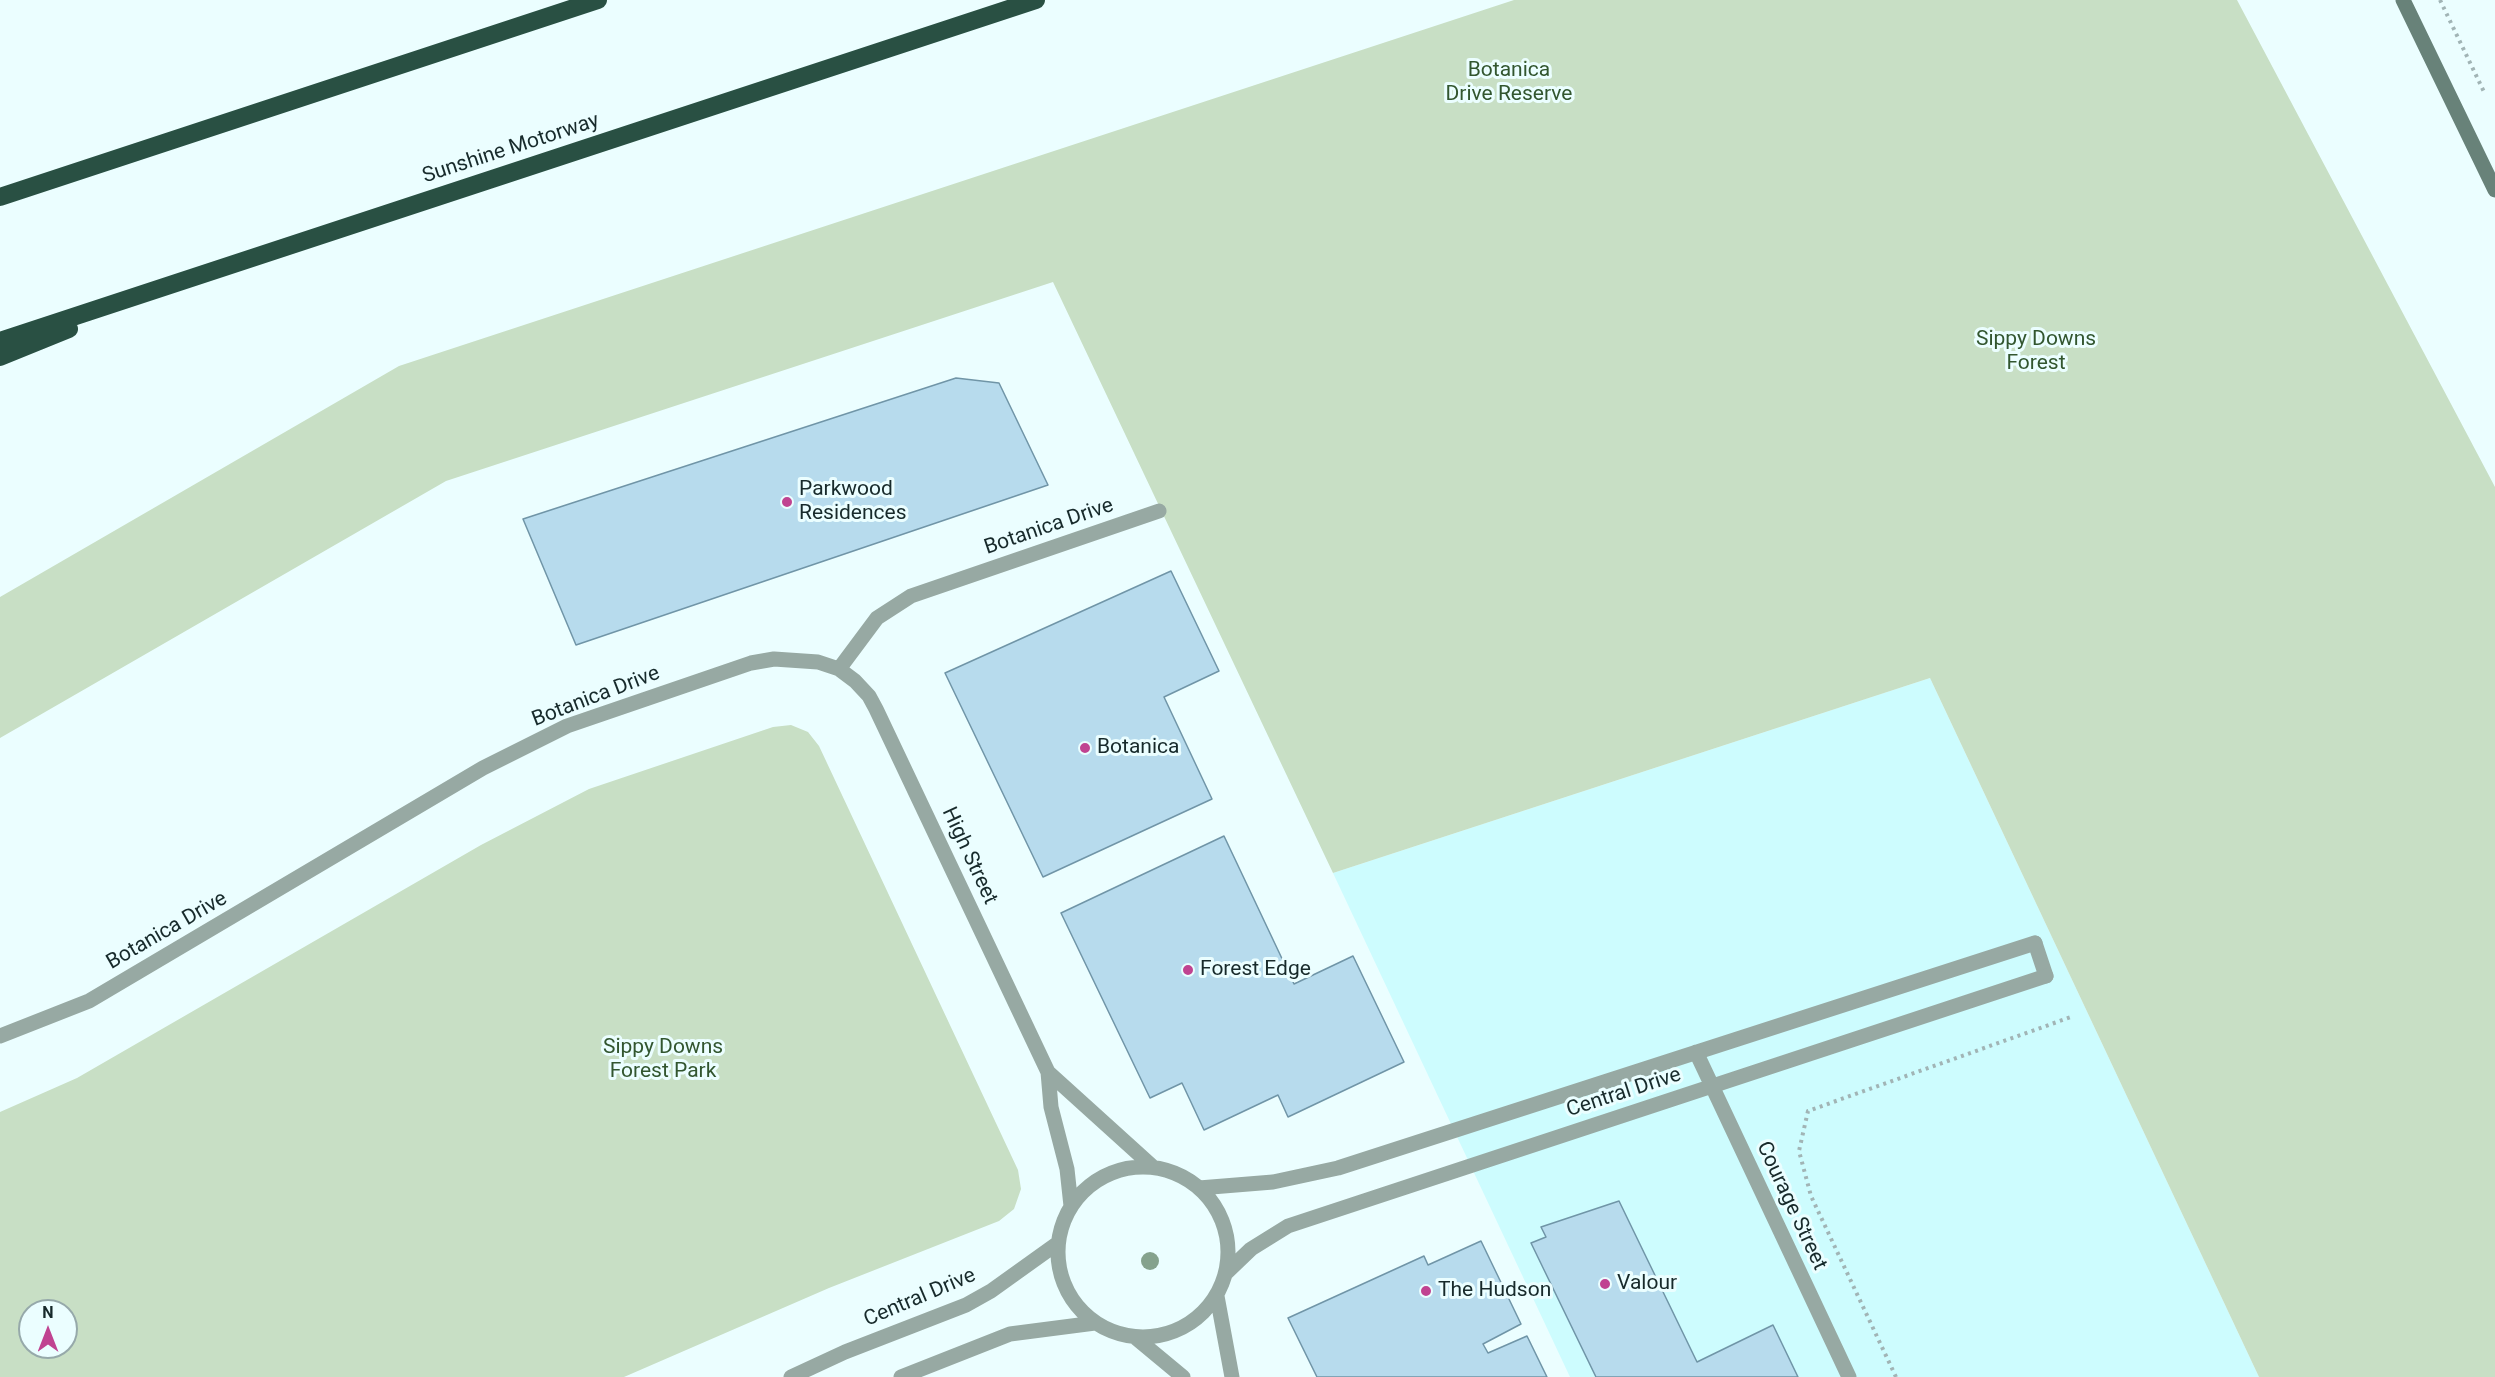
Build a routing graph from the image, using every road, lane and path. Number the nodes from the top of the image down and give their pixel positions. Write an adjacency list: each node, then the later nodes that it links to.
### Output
1 (598, 0): 7 (highway)
2 (1036, 0): 8 (highway, Sunshine Motorway)
3 (2403, 0): 6 (street)
4 (2440, 0): 5 (path)
5 (2485, 96)
6 (2495, 190)
7 (0, 197)
8 (230, 265): 9 (highway, Sunshine Motorway); 10 (highway)
9 (0, 340)
10 (0, 357)
11 (1159, 511): 12 (street, Botanica Drive)
12 (839, 669): 14 (street, Botanica Drive); 16 (street, High Street)
13 (2071, 1017): 31 (path)
14 (0, 1036)
15 (1696, 1052): 17 (street, Courage Street); 17 (street, Central Drive); 19 (street, Central Drive)
16 (1048, 1072): 18 (street, High Street); 20 (street, High Street)
17 (1712, 1086): 22 (street, Central Drive); 30 (street, Courage Street)
18 (1153, 1167): 19 (street); 20 (street)
19 (1199, 1188): 22 (street)
20 (1071, 1206): 21 (street)
21 (1058, 1243): 24 (street); 26 (street, Central Drive)
22 (1227, 1272): 23 (street)
23 (1217, 1296): 25 (street); 29 (street)
24 (1095, 1323): 25 (street); 27 (street)
25 (1136, 1338): 28 (street)
26 (791, 1377)
27 (901, 1377)
28 (1183, 1377)
29 (1232, 1377)
30 (1849, 1377)
31 (1896, 1377)

